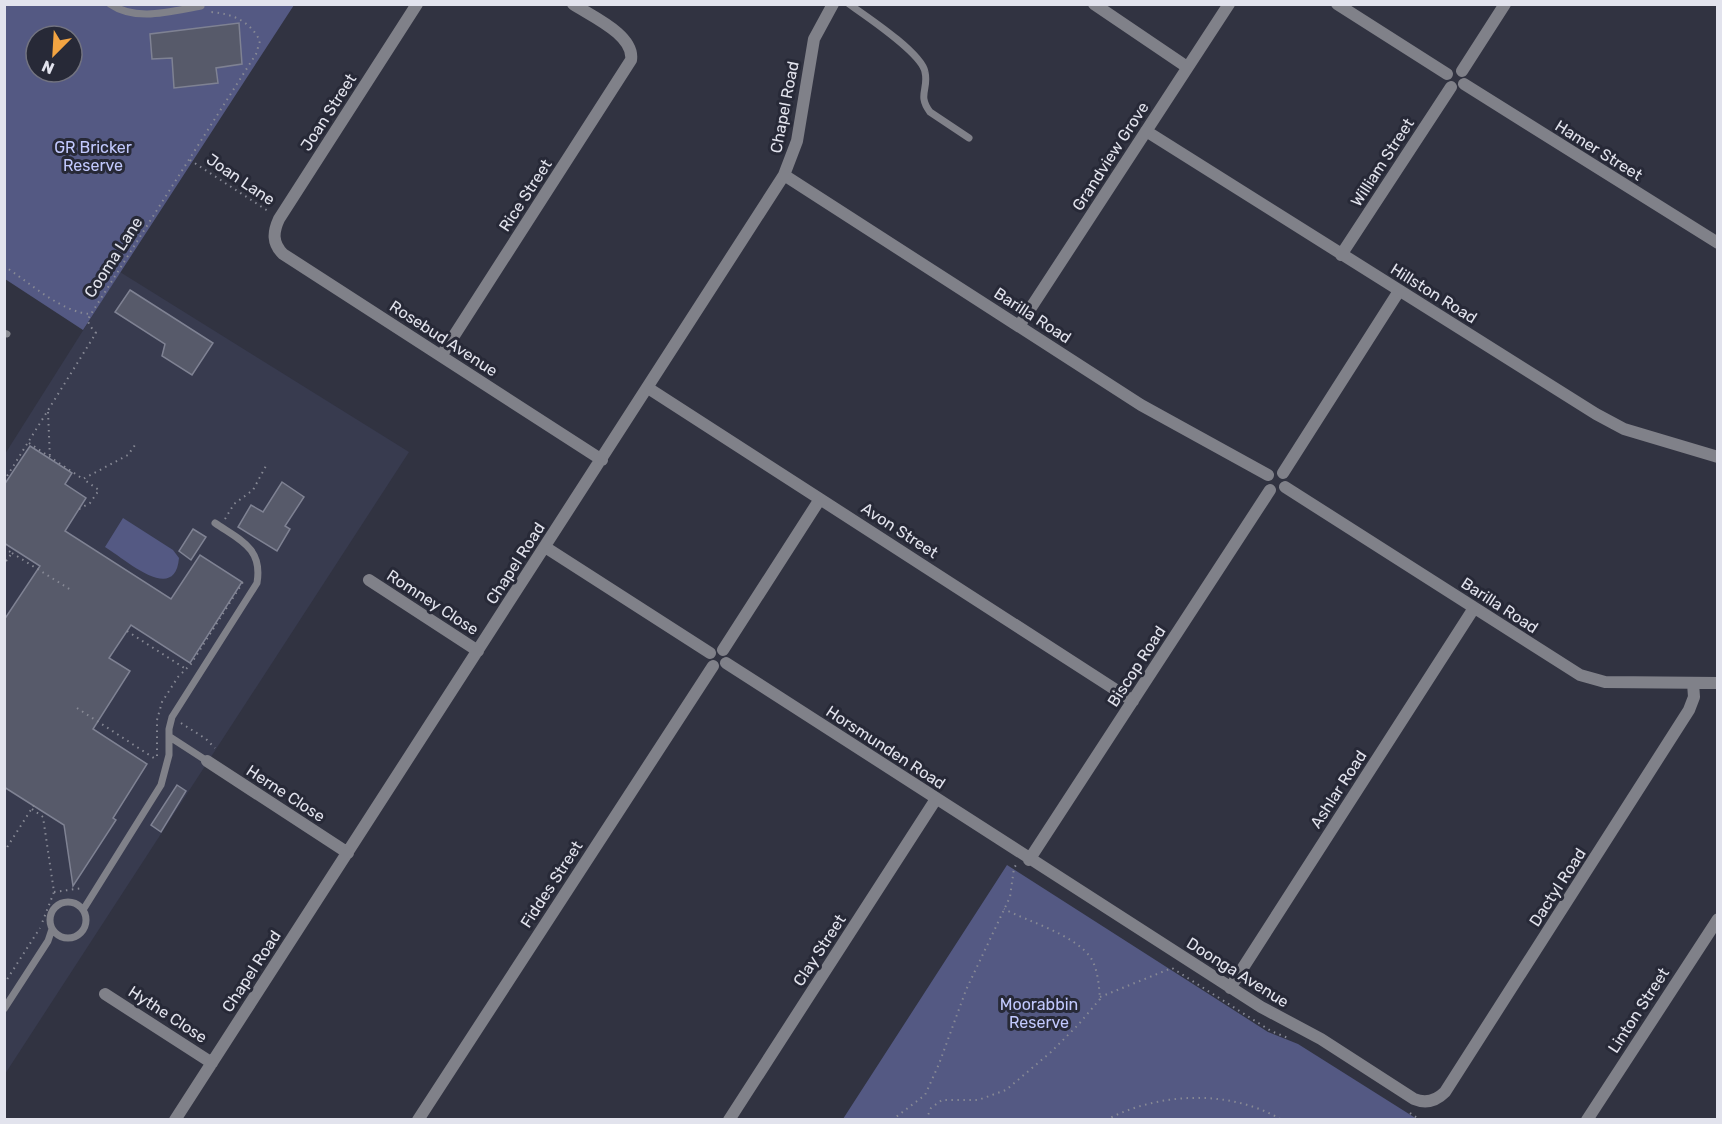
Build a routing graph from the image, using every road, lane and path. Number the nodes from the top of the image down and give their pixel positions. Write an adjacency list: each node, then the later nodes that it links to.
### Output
1 (110, 4): 10 (lane)
2 (417, 4): 22 (street, Joan Street)
3 (573, 4): 11 (street)
4 (833, 4): 19 (street, Chapel Road)
5 (849, 4): 17 (lane)
6 (1094, 4): 12 (street)
7 (1229, 4): 12 (street, Grandview Grove)
8 (1337, 4): 13 (street)
9 (1505, 4): 14 (street)
10 (201, 6): 18 (path, Cooma Lane)
11 (586, 8): 30 (street, Rice Street)
12 (1187, 68): 16 (street, Grandview Grove)
13 (1448, 74): 14 (street); 15 (street)
14 (1463, 78): 15 (street); 24 (street, Hamer Street)
15 (1450, 87): 25 (street, William Street)
16 (1146, 131): 25 (street, Hillston Road); 29 (street, Grandview Grove)
17 (969, 138)
18 (190, 160): 21 (path, Cooma Lane); 22 (path, Joan Lane)
19 (784, 175): 29 (street, Barilla Road); 31 (street, Chapel Road)
20 (154, 205): 21 (path)
21 (159, 208): 28 (path, Cooma Lane)
22 (279, 219): 23 (street, Joan Street)
23 (274, 239): 30 (street, Rosebud Avenue)
24 (1718, 243)
25 (1341, 255): 27 (street, Hillston Road)
26 (4, 266): 28 (path, Cooma Lane)
27 (1399, 291): 35 (street, Hillston Road); 39 (street)
28 (91, 314): 32 (path)
29 (1019, 326): 40 (street, Barilla Road)
30 (441, 356): 37 (street, Rosebud Avenue)
31 (648, 388): 37 (street, Chapel Road); 45 (street, Avon Street)
32 (48, 409): 33 (path); 36 (path)
33 (29, 444): 36 (path); 42 (path)
34 (135, 445): 41 (path)
35 (1718, 457)
36 (50, 458): 41 (path)
37 (602, 460): 48 (street, Chapel Road)
38 (267, 464): 47 (path)
39 (1283, 473): 40 (street); 43 (street)
40 (1268, 475): 44 (street)
41 (83, 479): 46 (path)
42 (4, 481)
43 (1285, 487): 44 (street); 55 (street, Barilla Road)
44 (1270, 490): 62 (street, Biscop Road)
45 (820, 499): 58 (street); 62 (street, Avon Street)
46 (79, 509)
47 (218, 524): 65 (lane)
48 (545, 547): 57 (street, Chapel Road); 58 (street, Horsmunden Road)
49 (4, 548): 50 (path)
50 (12, 553): 51 (path); 54 (path)
51 (4, 564)
52 (369, 580): 57 (street, Romney Close)
53 (243, 582): 59 (path)
54 (71, 590)
55 (1474, 608): 60 (street, Barilla Road); 82 (street, Ashlar Road)
56 (127, 631): 59 (path)
57 (478, 651): 73 (street, Chapel Road)
58 (719, 655): 69 (street, Horsmunden Road); 91 (street, Fiddes Street)
59 (186, 669): 63 (path)
60 (1694, 683): 61 (street, Barilla Road); 88 (street, Dactyl Road)
61 (1718, 683)
62 (1133, 701): 74 (street, Biscop Road)
63 (160, 706): 64 (path); 65 (path)
64 (77, 708)
65 (172, 717): 66 (lane); 67 (path)
66 (170, 738): 68 (lane); 78 (lane)
67 (215, 748)
68 (207, 761): 73 (street, Herne Close)
69 (936, 799): 74 (street, Horsmunden Road); 92 (street, Clay Street)
70 (34, 805): 71 (path)
71 (32, 808): 72 (path); 76 (path)
72 (4, 852)
73 (348, 853): 87 (street, Chapel Road)
74 (1026, 857): 77 (path); 82 (street, Doonga Avenue)
75 (83, 889): 76 (path)
76 (54, 892): 81 (path)
77 (1004, 909): 84 (path); 93 (path)
78 (83, 910): 80 (lane); 80 (lane)
79 (1717, 920): 98 (street, Linton Street)
80 (52, 930): 85 (lane)
81 (4, 984)
82 (1230, 988): 88 (street, Doonga Avenue)
83 (105, 994): 87 (street, Hythe Close)
84 (1100, 997): 86 (path); 94 (path)
85 (4, 1009)
86 (1289, 1038)
87 (212, 1063): 90 (street, Chapel Road)
88 (1433, 1101)
89 (1401, 1108): 97 (path)
90 (175, 1119)
91 (418, 1119)
92 (729, 1119)
93 (892, 1119)
94 (926, 1119)
95 (1106, 1119): 96 (path)
96 (1282, 1119)
97 (1420, 1119)
98 (1587, 1119)

